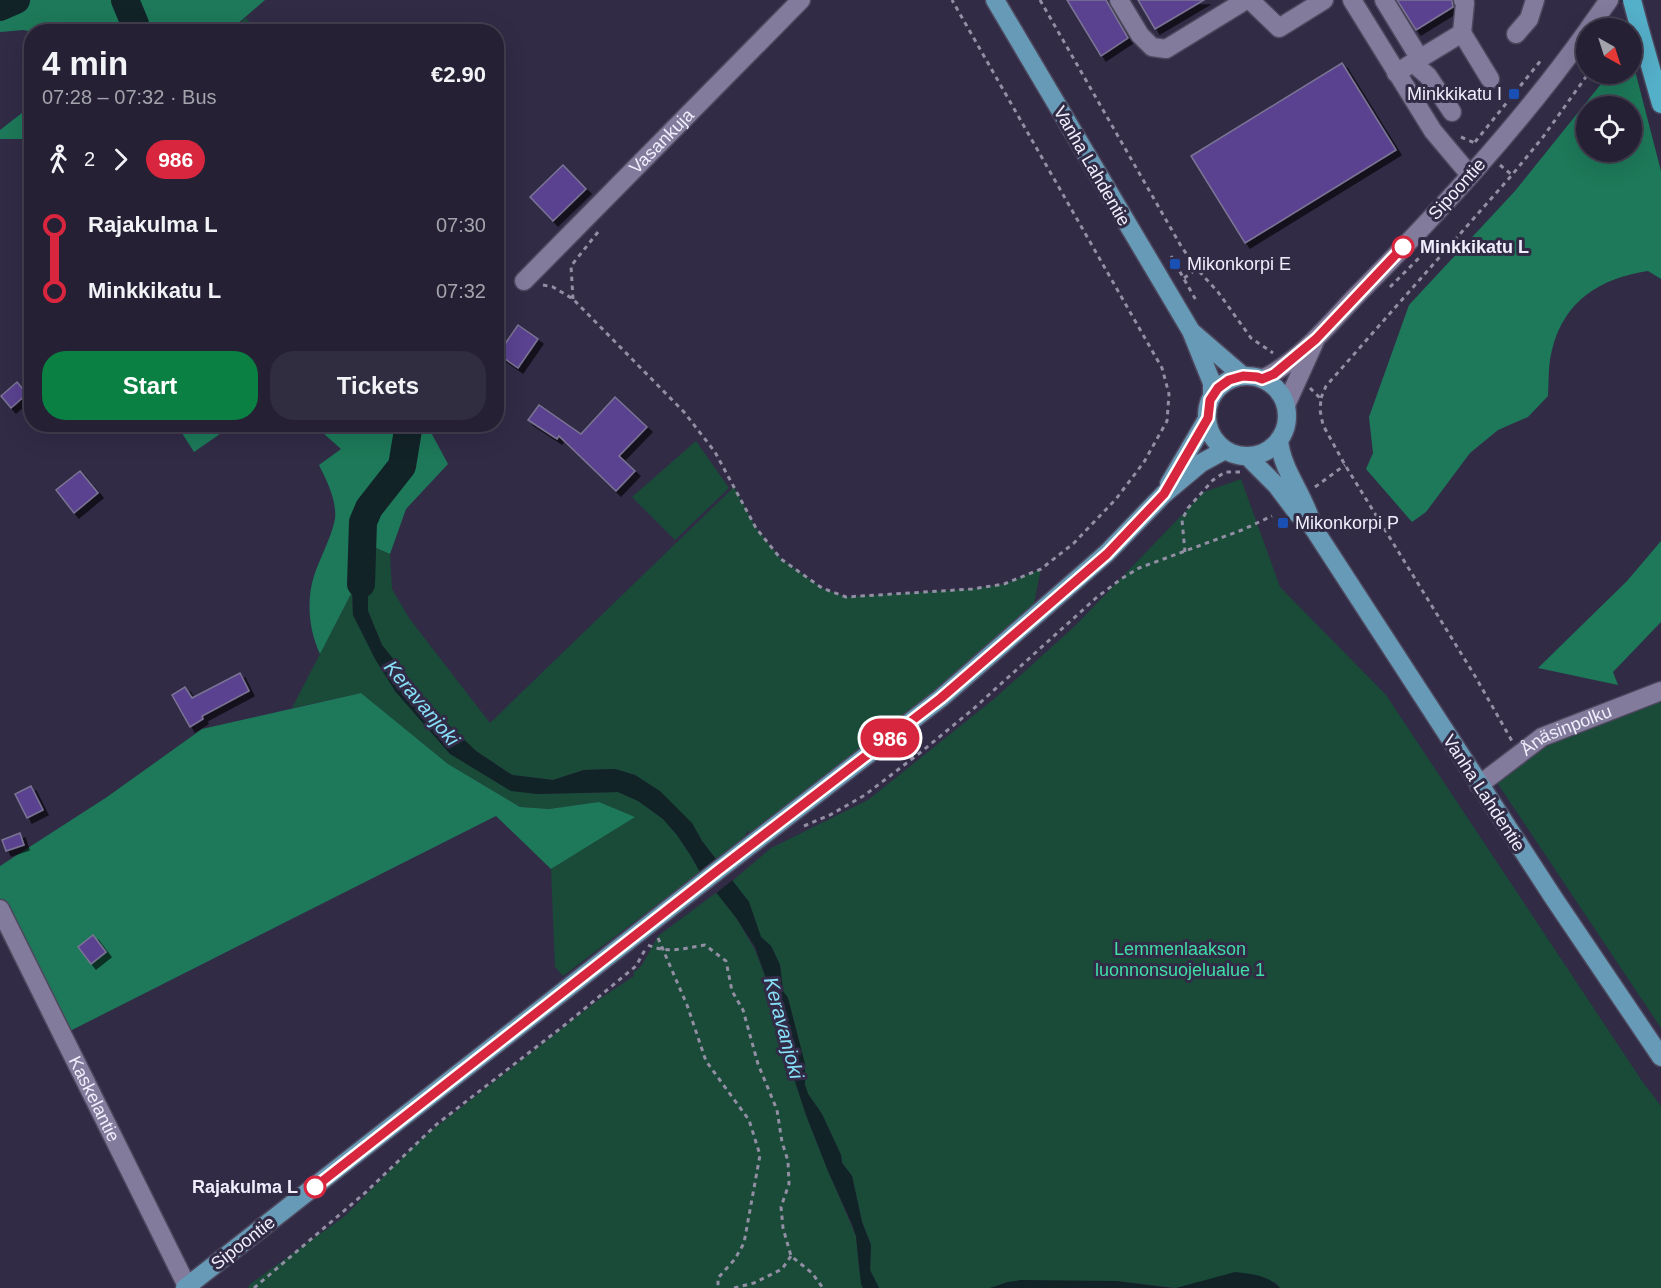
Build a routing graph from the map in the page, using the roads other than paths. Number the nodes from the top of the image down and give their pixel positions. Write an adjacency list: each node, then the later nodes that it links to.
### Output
1 (801, 0): 22 (street, Vasankuja)
2 (995, 0): 23 (main road, Vanha Lahdentie)
3 (1119, 0): 4 (street)
4 (1248, 0): 11 (street)
5 (1352, 0): 17 (street)
6 (1384, 0): 16 (street)
7 (1463, 0): 13 (street)
8 (1535, 0): 14 (street)
9 (1609, 0): 12 (street, Sipoontie)
10 (1632, 0): 19 (highway, bridge)
11 (1318, 2)
12 (1596, 18)
13 (1462, 33): 16 (street); 18 (street)
14 (1516, 34)
15 (1576, 46): 21 (street, Sipoontie)
16 (1417, 61): 17 (street); 20 (street)
17 (1396, 73): 21 (street)
18 (1490, 79)
19 (1661, 104)
20 (1452, 112)
21 (1470, 175): 24 (street, Sipoontie)
22 (524, 282)
23 (1191, 331): 25 (main road, Vanha Lahdentie); 27 (main road, Vanha Lahdentie)
24 (1316, 339): 26 (street, Sipoontie); 28 (street, Sipoontie)
25 (1243, 376): 26 (main road); 27 (main road)
26 (1262, 379): 28 (main road)
27 (1212, 397): 29 (main road)
28 (1286, 405): 30 (main road)
29 (1208, 418): 31 (main road); 33 (main road, Sipoontie)
30 (1279, 440): 32 (main road); 34 (main road, Vanha Lahdentie)
31 (1225, 450): 32 (main road); 33 (main road, Sipoontie)
32 (1246, 456): 34 (main road, Vanha Lahdentie)
33 (1164, 494): 39 (main road, Sipoontie)
34 (1312, 526): 36 (main road, Vanha Lahdentie)
35 (1661, 691): 36 (street, Ånäsinpolku)
36 (1479, 785): 38 (main road, Vanha Lahdentie)
37 (0, 909): 39 (street, Kaskelantie)
38 (1661, 1057)
39 (187, 1288)

